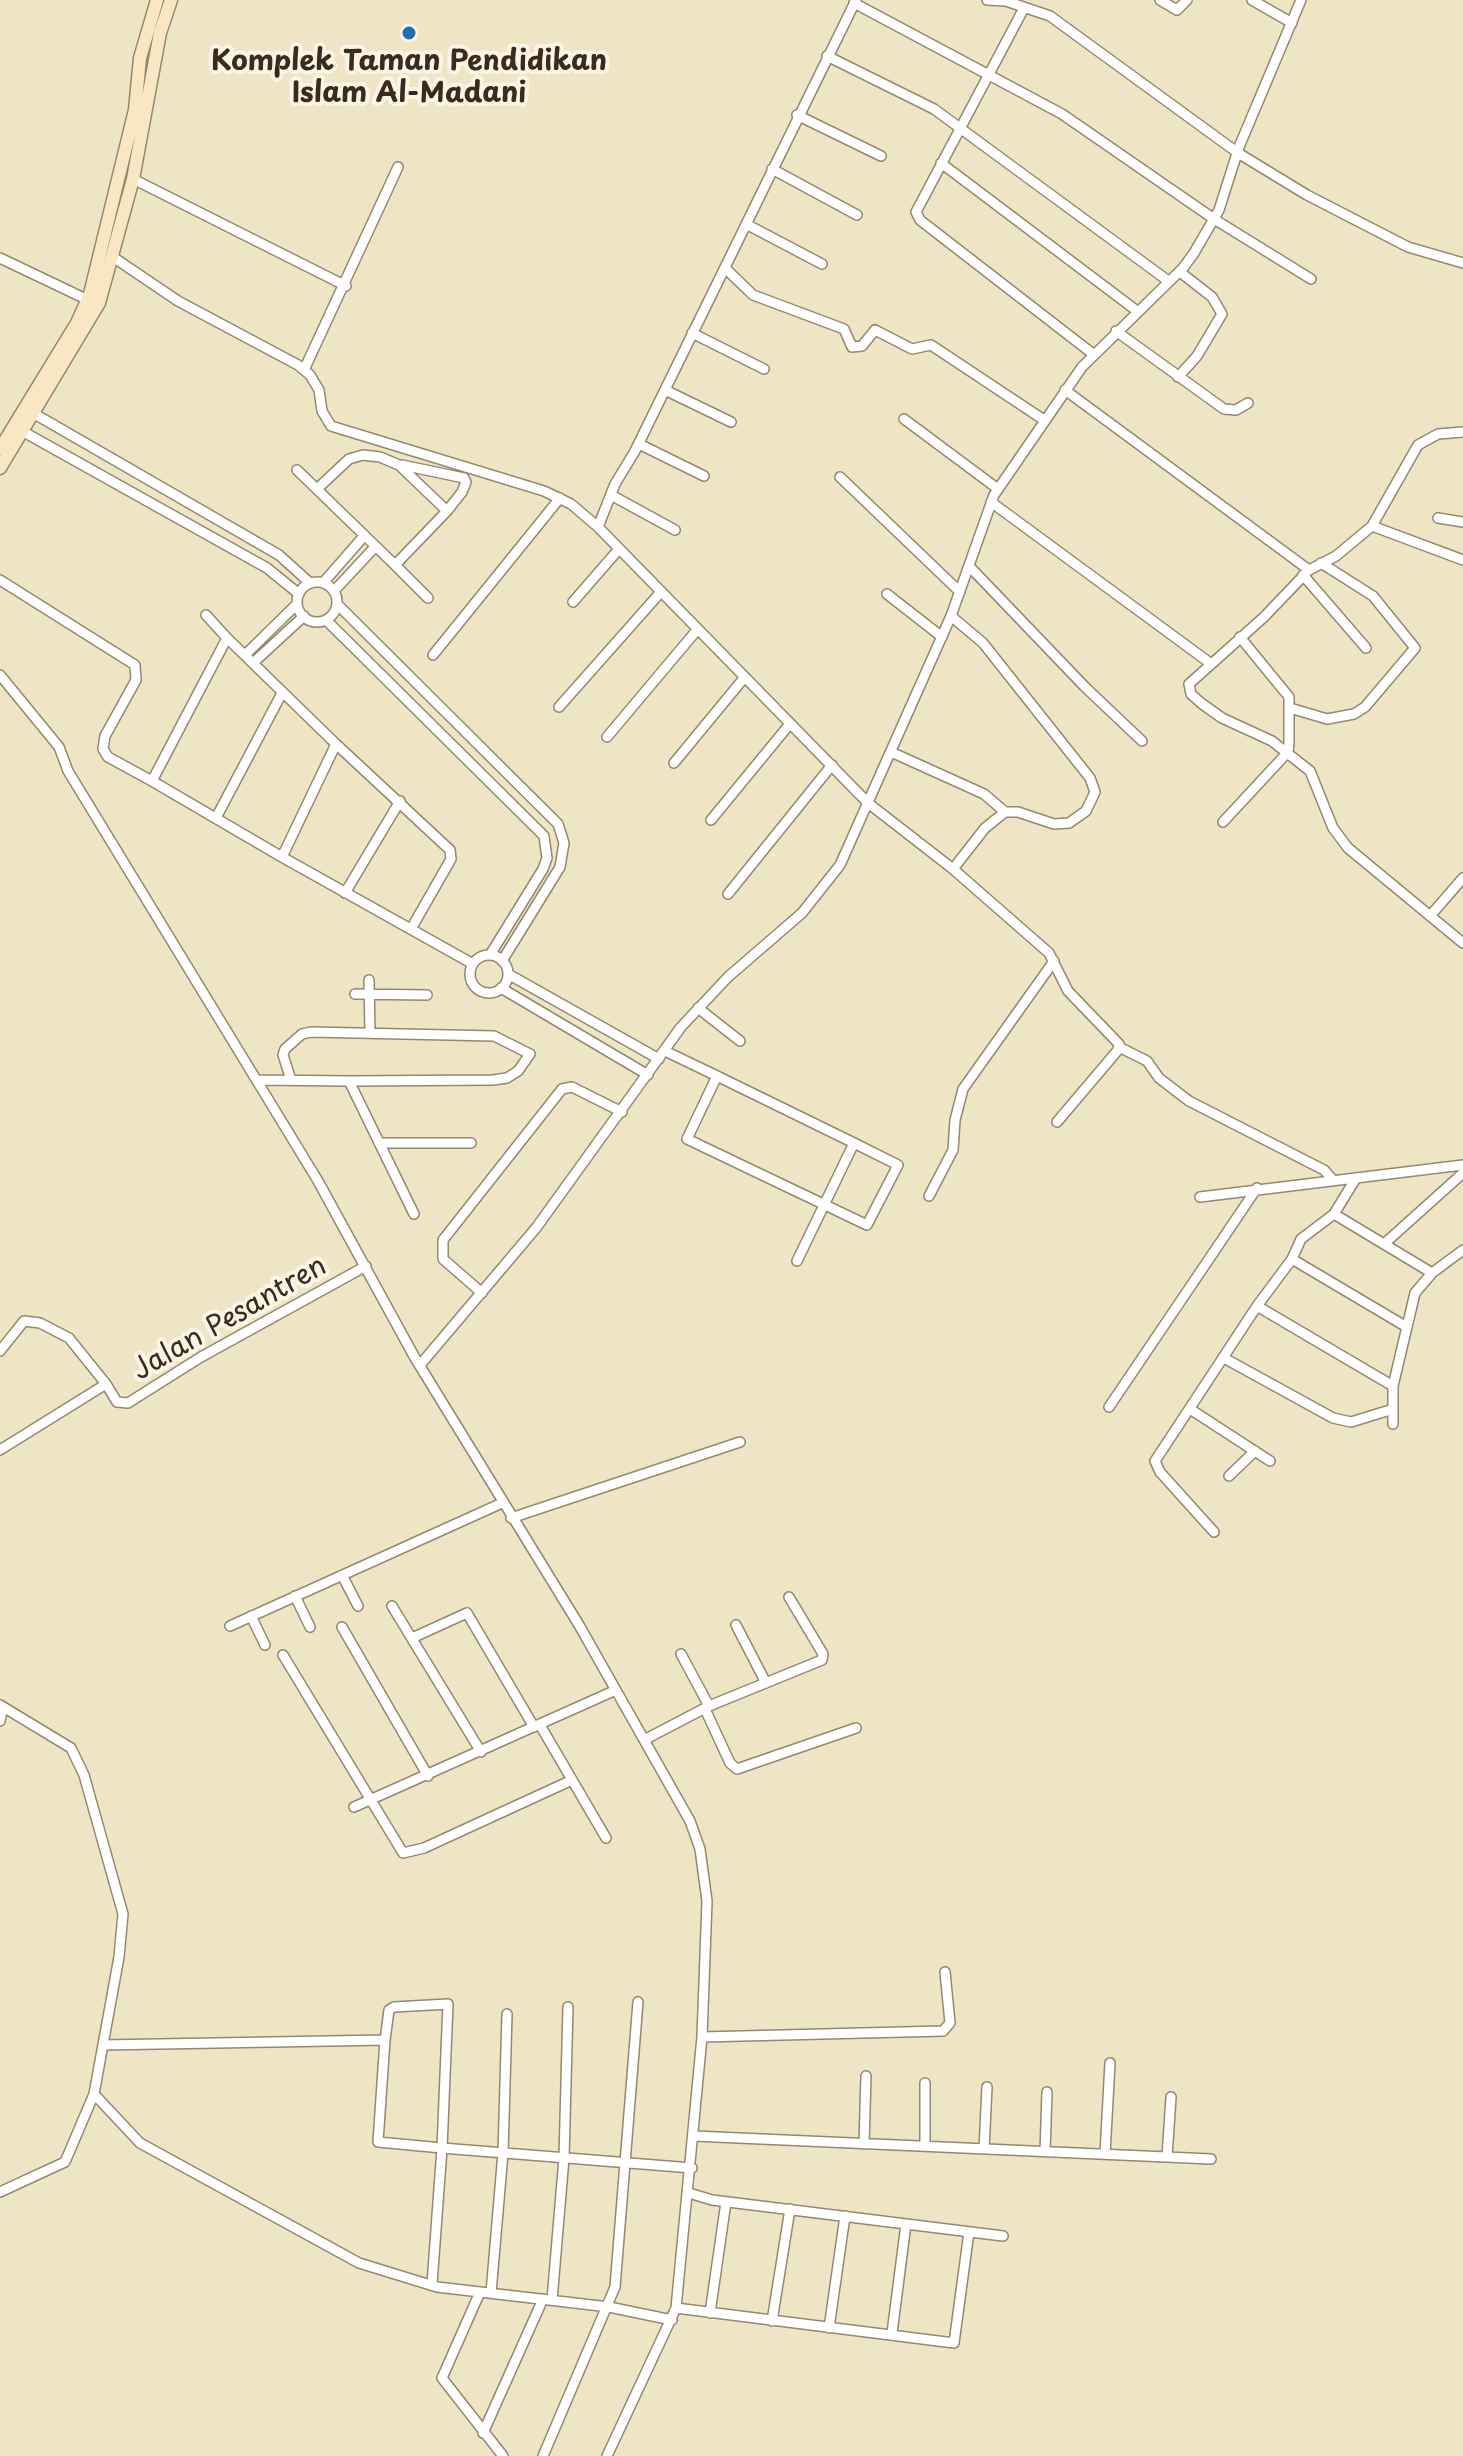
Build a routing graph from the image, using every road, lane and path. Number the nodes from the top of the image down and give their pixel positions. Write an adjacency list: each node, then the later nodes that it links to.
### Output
1 (157, 0): 33 (street)
2 (171, 0): 20 (street)
3 (987, 0): 9 (street)
4 (1160, 0): 5 (street)
5 (1187, 0)
6 (1252, 0): 10 (street)
7 (1301, 0): 10 (street)
8 (855, 2): 11 (street); 12 (street)
9 (1024, 8): 12 (street); 15 (street)
10 (1292, 23): 15 (street)
11 (827, 56): 13 (street); 14 (street)
12 (991, 73): 14 (street); 22 (street)
13 (797, 115): 16 (street); 19 (street)
14 (962, 128): 17 (street); 31 (street)
15 (1238, 153): 22 (street); 26 (street)
16 (881, 156)
17 (941, 163): 34 (street); 37 (street)
18 (398, 167): 32 (street)
19 (772, 169): 21 (street); 23 (street)
20 (133, 179): 24 (street); 32 (street)
21 (857, 215)
22 (1214, 219): 29 (street); 30 (street)
23 (746, 224): 27 (street); 28 (street)
24 (113, 257): 39 (street); 44 (street)
25 (0, 258): 33 (street)
26 (1463, 263)
27 (822, 264)
28 (725, 268): 36 (street); 46 (street)
29 (1180, 272): 31 (street); 40 (street)
30 (1311, 279)
31 (1167, 280): 34 (street)
32 (346, 286): 39 (street)
33 (88, 300): 51 (street)
34 (1137, 311): 35 (street)
35 (1116, 331): 37 (street); 40 (street)
36 (692, 333): 38 (street); 41 (street)
37 (1093, 354): 42 (street)
38 (764, 369)
39 (304, 370): 60 (street)
40 (1178, 377): 43 (street)
41 (665, 390): 47 (street); 50 (street)
42 (1065, 390): 46 (street); 75 (street)
43 (1248, 403)
44 (33, 413): 48 (street); 77 (street)
45 (904, 419): 58 (street)
46 (1044, 420): 58 (street)
47 (731, 422)
48 (22, 431): 53 (street); 84 (street)
49 (1463, 432): 65 (street)
50 (639, 444): 55 (street); 59 (street)
51 (0, 449)
52 (399, 465): 57 (street); 62 (street); 62 (street)
53 (0, 468)
54 (297, 470): 57 (street)
55 (704, 476)
56 (840, 477): 80 (street)
57 (317, 489): 68 (street)
58 (998, 489): 61 (street)
59 (611, 495): 66 (street); 67 (street)
60 (560, 498): 66 (street); 96 (street)
61 (991, 502): 74 (street); 98 (street)
62 (447, 511): 73 (street)
63 (1438, 518): 64 (street)
64 (1463, 522)
65 (1372, 526): 71 (street); 72 (street)
66 (598, 527): 70 (street)
67 (675, 530)
68 (364, 536): 69 (street); 78 (street)
69 (374, 548): 73 (street); 79 (street)
70 (619, 549): 81 (street); 85 (street)
71 (1463, 560)
72 (1321, 563): 75 (street); 103 (street)
73 (395, 565): 83 (street)
74 (969, 566): 80 (street); 106 (street)
75 (1306, 572): 93 (street); 95 (street)
76 (0, 580): 112 (street)
77 (310, 583): 78 (street); 84 (street)
78 (323, 583): 79 (street)
79 (334, 591): 86 (street)
80 (960, 592): 89 (street)
81 (660, 593): 91 (street); 102 (street)
82 (887, 594): 92 (street)
83 (428, 598)
84 (298, 599): 88 (street); 97 (street)
85 (573, 602)
86 (337, 604): 90 (street); 125 (street)
87 (206, 615): 94 (street)
88 (304, 616): 90 (street); 97 (street)
89 (951, 616): 92 (street); 115 (street)
90 (326, 620): 124 (street)
91 (697, 630): 100 (street); 105 (street)
92 (942, 637): 108 (street)
93 (1240, 637): 98 (street); 103 (street)
94 (227, 638): 97 (street); 112 (street)
95 (1366, 648)
96 (433, 655)
97 (249, 659): 101 (street)
98 (1210, 663): 109 (street)
99 (0, 675): 148 (street)
100 (744, 678): 104 (street); 110 (street)
101 (282, 693): 107 (street); 116 (street)
102 (559, 707)
103 (1290, 708): 109 (street)
104 (789, 725): 111 (street); 117 (street)
105 (607, 737)
106 (1142, 741)
107 (336, 744): 113 (street); 119 (street)
108 (891, 752): 114 (street); 115 (street)
109 (1288, 752): 118 (street); 126 (street)
110 (674, 763)
111 (832, 765): 114 (street); 123 (street)
112 (152, 781): 116 (street)
113 (400, 801): 122 (street); 127 (street)
114 (868, 803): 120 (street); 139 (street)
115 (1005, 812): 120 (street)
116 (217, 816): 119 (street)
117 (711, 820)
118 (1223, 822)
119 (282, 857): 122 (street)
120 (953, 869): 131 (street)
121 (1463, 878): 126 (street)
122 (345, 893): 127 (street)
123 (728, 894)
124 (526, 897): 125 (street); 129 (street)
125 (537, 904): 130 (street)
126 (1430, 916): 128 (street)
127 (411, 929): 132 (street)
128 (1463, 943)
129 (490, 955): 130 (street); 132 (street)
130 (502, 961): 133 (street)
131 (1054, 961): 144 (street); 161 (street)
132 (473, 964): 135 (street)
133 (508, 974): 135 (street); 140 (street)
134 (369, 980): 136 (street)
135 (501, 988): 141 (street)
136 (369, 993): 137 (street); 138 (street); 142 (street)
137 (355, 994)
138 (427, 995)
139 (698, 1008): 143 (street); 145 (street)
140 (572, 1010): 141 (street); 145 (street)
141 (564, 1025): 146 (street)
142 (370, 1033): 149 (street); 150 (street)
143 (740, 1041)
144 (1119, 1047): 152 (street); 159 (street)
145 (662, 1055): 146 (street); 147 (street)
146 (648, 1075): 151 (street)
147 (717, 1076): 155 (street); 163 (street)
148 (257, 1080): 149 (street); 170 (street)
149 (291, 1080): 150 (street)
150 (349, 1081): 153 (street)
151 (622, 1112): 172 (street); 172 (street)
152 (1057, 1122)
153 (379, 1143): 154 (street); 164 (street)
154 (471, 1143)
155 (854, 1143): 163 (street); 163 (street)
156 (1463, 1165): 158 (street)
157 (1463, 1173): 166 (street)
158 (1356, 1178): 159 (street); 165 (street)
159 (1333, 1180): 160 (street)
160 (1257, 1188): 162 (street); 180 (street)
161 (929, 1196)
162 (1200, 1197)
163 (824, 1204): 169 (street)
164 (414, 1214)
165 (1334, 1214): 166 (street); 168 (street)
166 (1384, 1244): 171 (street)
167 (1463, 1250): 171 (street)
168 (1292, 1259): 173 (street); 174 (street)
169 (797, 1261)
170 (366, 1266): 177 (street); 178 (street, Jalan Pesantren)
171 (1432, 1273): 174 (street)
172 (482, 1293): 177 (street)
173 (1257, 1306): 176 (street); 179 (street)
174 (1405, 1326): 179 (street)
175 (0, 1351): 178 (street)
176 (1224, 1358): 181 (street); 182 (street)
177 (420, 1365): 189 (street)
178 (106, 1384): 185 (street, Jalan Pesantren)
179 (1393, 1386): 182 (street)
180 (1109, 1407)
181 (1190, 1409): 186 (street); 191 (street)
182 (1390, 1410): 183 (street)
183 (1393, 1424)
184 (740, 1442): 190 (street)
185 (0, 1450)
186 (1255, 1451): 187 (street); 188 (street)
187 (1270, 1461)
188 (1229, 1476)
189 (502, 1503): 190 (street); 192 (street)
190 (511, 1518): 207 (street)
191 (1214, 1532)
192 (342, 1575): 193 (street); 195 (street)
193 (295, 1596): 197 (street); 200 (street)
194 (789, 1597): 206 (street)
195 (358, 1606)
196 (392, 1606): 202 (street)
197 (251, 1616): 199 (street); 203 (street)
198 (736, 1625): 206 (street)
199 (230, 1626)
200 (310, 1627)
201 (342, 1627): 215 (street)
202 (412, 1638): 211 (street); 214 (street)
203 (265, 1645)
204 (681, 1654): 209 (street)
205 (283, 1655): 217 (street)
206 (766, 1683): 209 (street)
207 (616, 1690): 211 (street); 213 (street)
208 (2, 1706): 210 (street); 226 (street)
209 (707, 1707): 212 (street); 213 (street)
210 (0, 1721)
211 (537, 1726): 214 (street); 216 (street)
212 (856, 1728)
213 (644, 1740): 224 (street)
214 (481, 1752): 215 (street)
215 (428, 1776): 217 (street)
216 (572, 1780): 217 (street); 219 (street)
217 (369, 1802): 218 (street)
218 (354, 1807)
219 (606, 1838)
220 (945, 1972): 224 (street)
221 (638, 2002): 245 (street)
222 (568, 2007): 243 (street)
223 (507, 2014): 240 (street)
224 (702, 2037): 234 (street)
225 (385, 2040): 226 (street); 237 (street); 237 (street)
226 (103, 2045): 232 (street)
227 (1110, 2063): 241 (street)
228 (866, 2076): 235 (street)
229 (925, 2083): 236 (street)
230 (987, 2087): 238 (street)
231 (1047, 2092): 239 (street)
232 (94, 2094): 247 (street); 255 (street)
233 (1171, 2097): 242 (street)
234 (694, 2136): 235 (street); 246 (street)
235 (864, 2144): 236 (street)
236 (925, 2146): 238 (street)
237 (442, 2148): 240 (street); 255 (street)
238 (984, 2149): 239 (street)
239 (1045, 2152): 241 (street)
240 (503, 2153): 243 (street); 256 (street)
241 (1105, 2154): 242 (street)
242 (1167, 2157): 244 (street)
243 (564, 2158): 245 (street); 257 (street)
244 (1211, 2159)
245 (626, 2162): 246 (street); 258 (street)
246 (692, 2168): 248 (street)
247 (0, 2192)
248 (689, 2193): 249 (street); 259 (street)
249 (726, 2202): 250 (street); 260 (street)
250 (790, 2209): 251 (street); 262 (street)
251 (845, 2216): 252 (street); 263 (street)
252 (906, 2224): 253 (street); 264 (street)
253 (969, 2232): 254 (street); 264 (street)
254 (1003, 2236)
255 (432, 2284): 256 (street)
256 (485, 2293): 257 (street); 265 (street)
257 (548, 2299): 258 (street); 265 (street)
258 (609, 2307): 261 (street); 267 (street)
259 (676, 2308): 260 (street); 261 (street)
260 (710, 2313): 262 (street)
261 (672, 2320): 268 (street)
262 (772, 2321): 263 (street)
263 (829, 2328): 264 (street)
264 (892, 2333)
265 (483, 2433): 266 (street)
266 (503, 2456)
267 (543, 2456)
268 (607, 2456)

